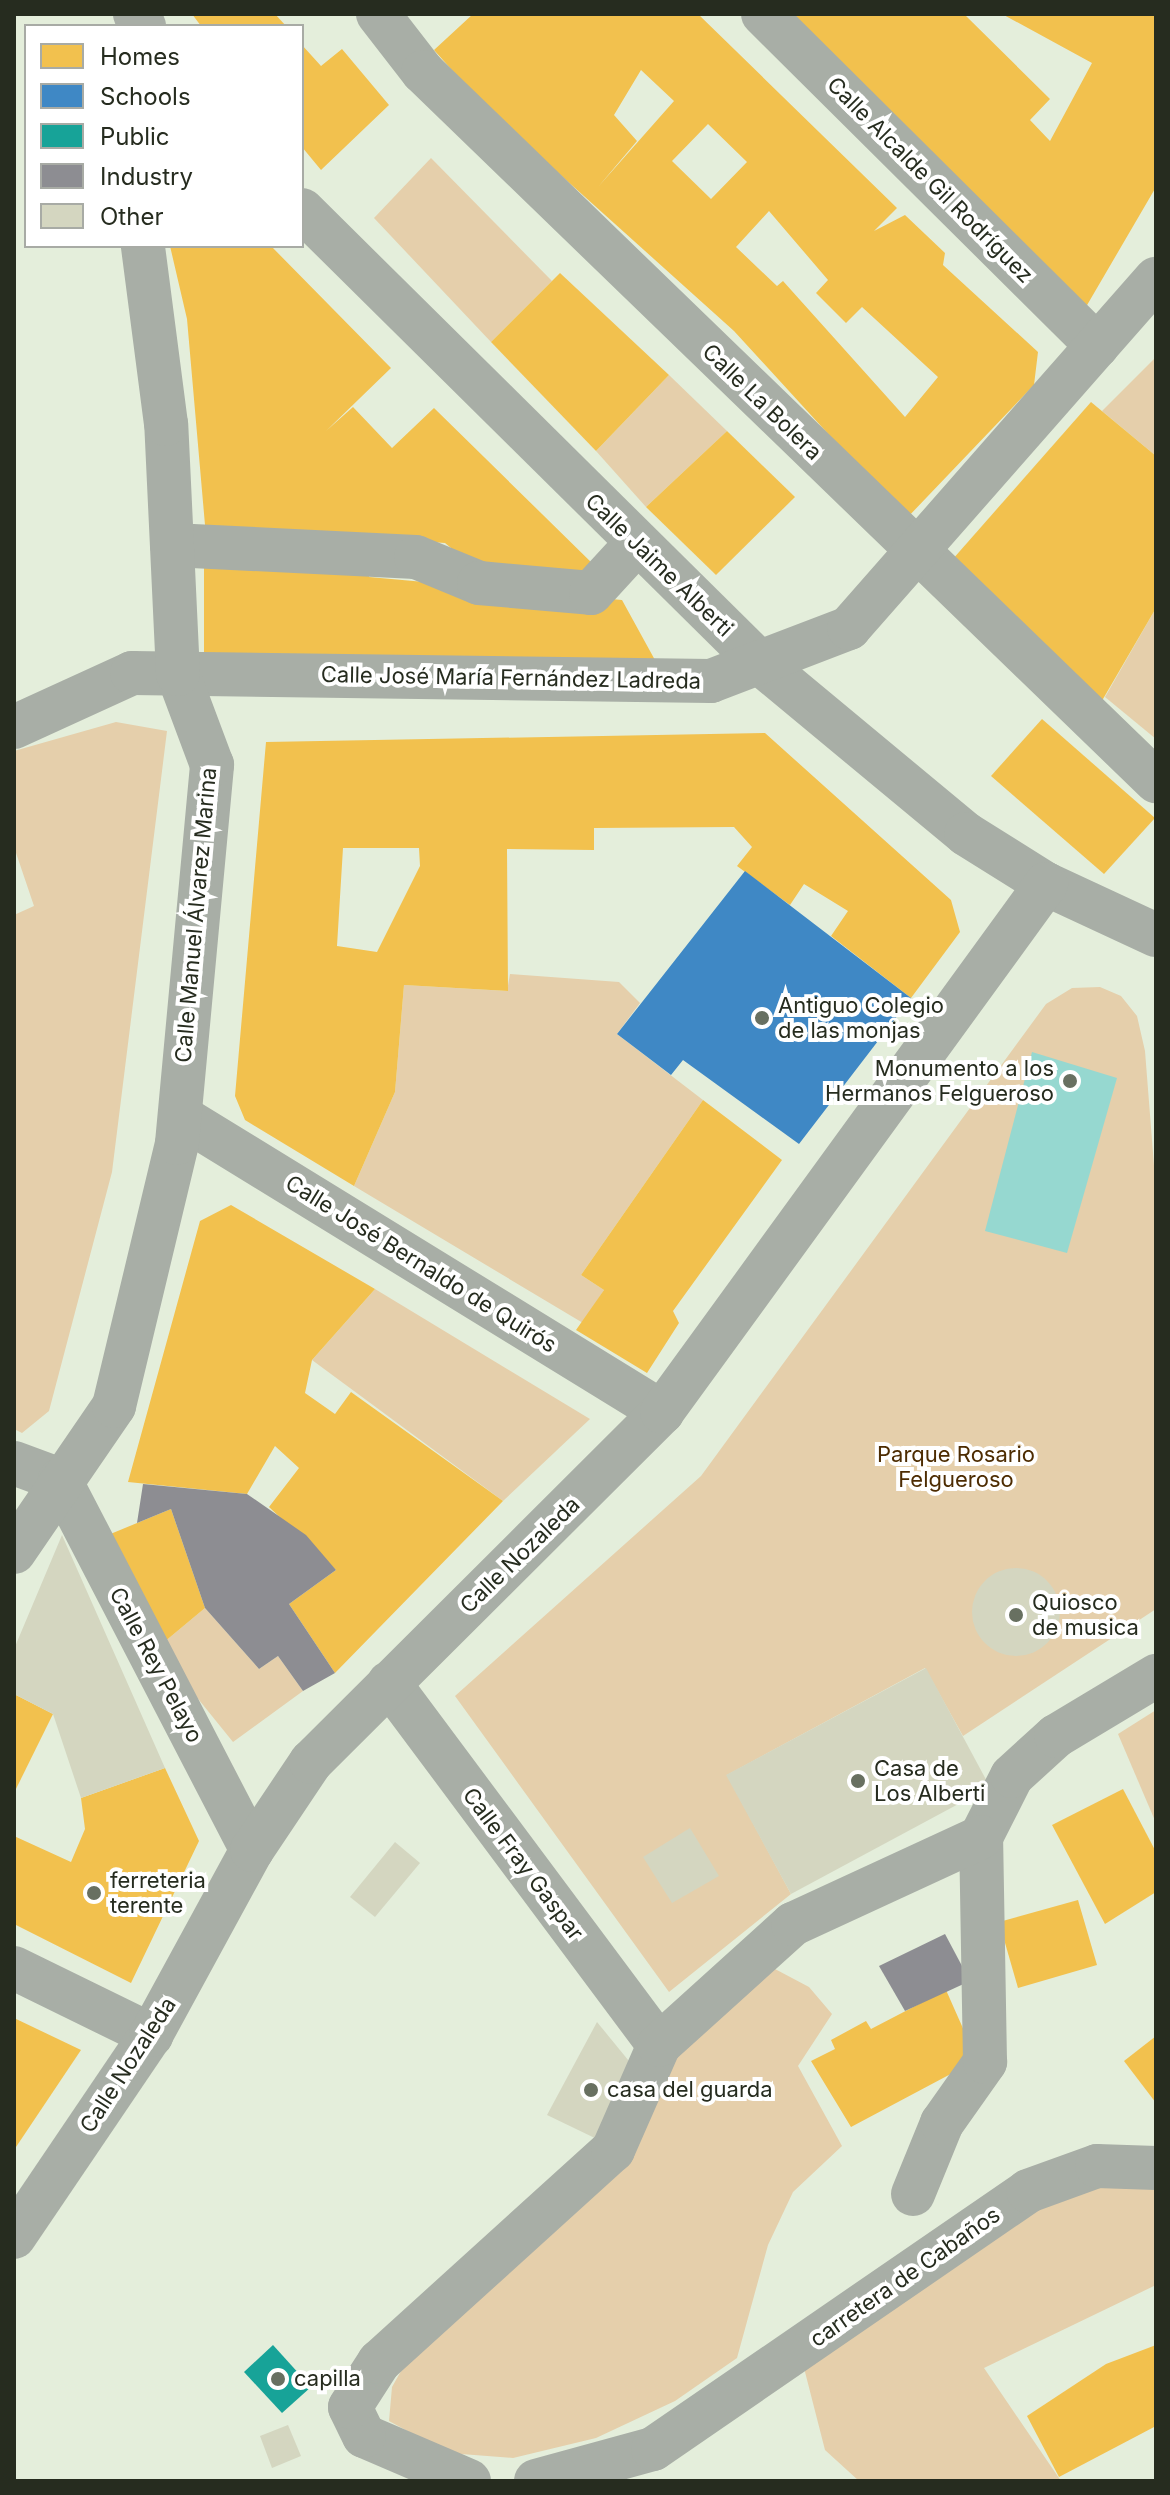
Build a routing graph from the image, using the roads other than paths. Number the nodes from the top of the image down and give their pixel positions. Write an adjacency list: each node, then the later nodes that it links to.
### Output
1 (378, 14): 9 (street, Calle La Bolera)
2 (763, 14): 6 (street, Calle Alcalde Gil Rodríguez)
3 (304, 212): 7 (street, Calle Jaime Alberti)
4 (143, 248): 8 (street, Calle Manuel Álvarez Marina)
5 (1156, 279): 6 (street, Calle José María Fernández Ladreda)
6 (1097, 346): 9 (street, Calle José María Fernández Ladreda)
7 (637, 543): 8 (street); 10 (street, Calle Jaime Alberti)
8 (172, 545): 11 (street, Calle Manuel Álvarez Marina)
9 (915, 553): 10 (street, Calle José María Fernández Ladreda); 13 (street, Calle La Bolera)
10 (760, 663): 11 (street, Calle José María Fernández Ladreda); 14 (street, Calle Jaime Alberti)
11 (178, 674): 12 (street, Calle José María Fernández Ladreda); 16 (street, Calle Manuel Álvarez Marina)
12 (14, 727)
13 (1156, 781)
14 (1046, 884): 15 (street, Calle Jaime Alberti); 17 (street, Calle Nozaleda)
15 (1156, 935)
16 (180, 1116): 17 (street, Calle José Bernaldo de Quirós); 19 (street, Calle Manuel Álvarez Marina)
17 (662, 1412): 22 (street, Calle Nozaleda)
18 (14, 1463): 19 (street)
19 (60, 1480): 20 (street, Calle Manuel Álvarez Marina); 24 (street, Calle Rey Pelayo)
20 (14, 1552)
21 (1156, 1676): 23 (street)
22 (389, 1683): 24 (street, Calle Nozaleda); 27 (street, Calle Fray Gaspar)
23 (981, 1837): 27 (street); 29 (street)
24 (252, 1850): 26 (street, Calle Nozaleda)
25 (14, 1968): 26 (street)
26 (151, 2035): 30 (street, Calle Nozaleda)
27 (659, 2045): 31 (street)
28 (1156, 2168): 32 (street, carretera de Cabaños)
29 (913, 2194)
30 (14, 2237)
31 (464, 2480)
32 (536, 2481)

